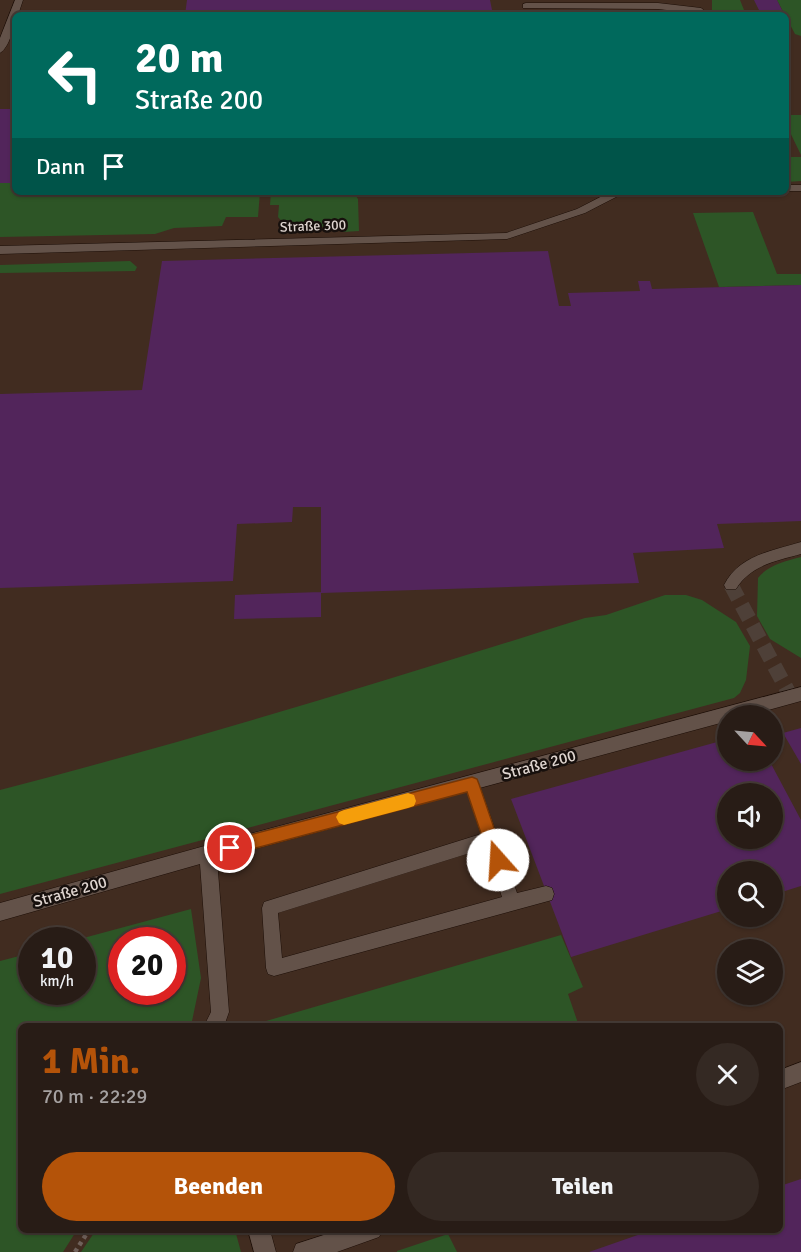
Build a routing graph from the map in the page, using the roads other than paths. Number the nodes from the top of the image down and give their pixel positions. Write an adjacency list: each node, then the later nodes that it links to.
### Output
1 (526, 6): 2 (street)
2 (702, 9)
3 (12, 18): 4 (street)
4 (0, 48)
5 (614, 195): 6 (street, Straße 300)
6 (0, 250)
7 (801, 548): 8 (street)
8 (731, 585)
9 (801, 694): 10 (street, Straße 200)
10 (472, 784): 11 (lane); 12 (street, Straße 200)
11 (490, 839): 14 (lane); 14 (lane)
12 (208, 853): 15 (street, Straße 200); 16 (street)
13 (546, 894): 14 (lane)
14 (512, 902)
15 (0, 912)
16 (215, 1023)
17 (801, 1072): 18 (street)
18 (783, 1079)
19 (260, 1233): 21 (street)
20 (363, 1233): 22 (street)
21 (265, 1252)
22 (304, 1252)

